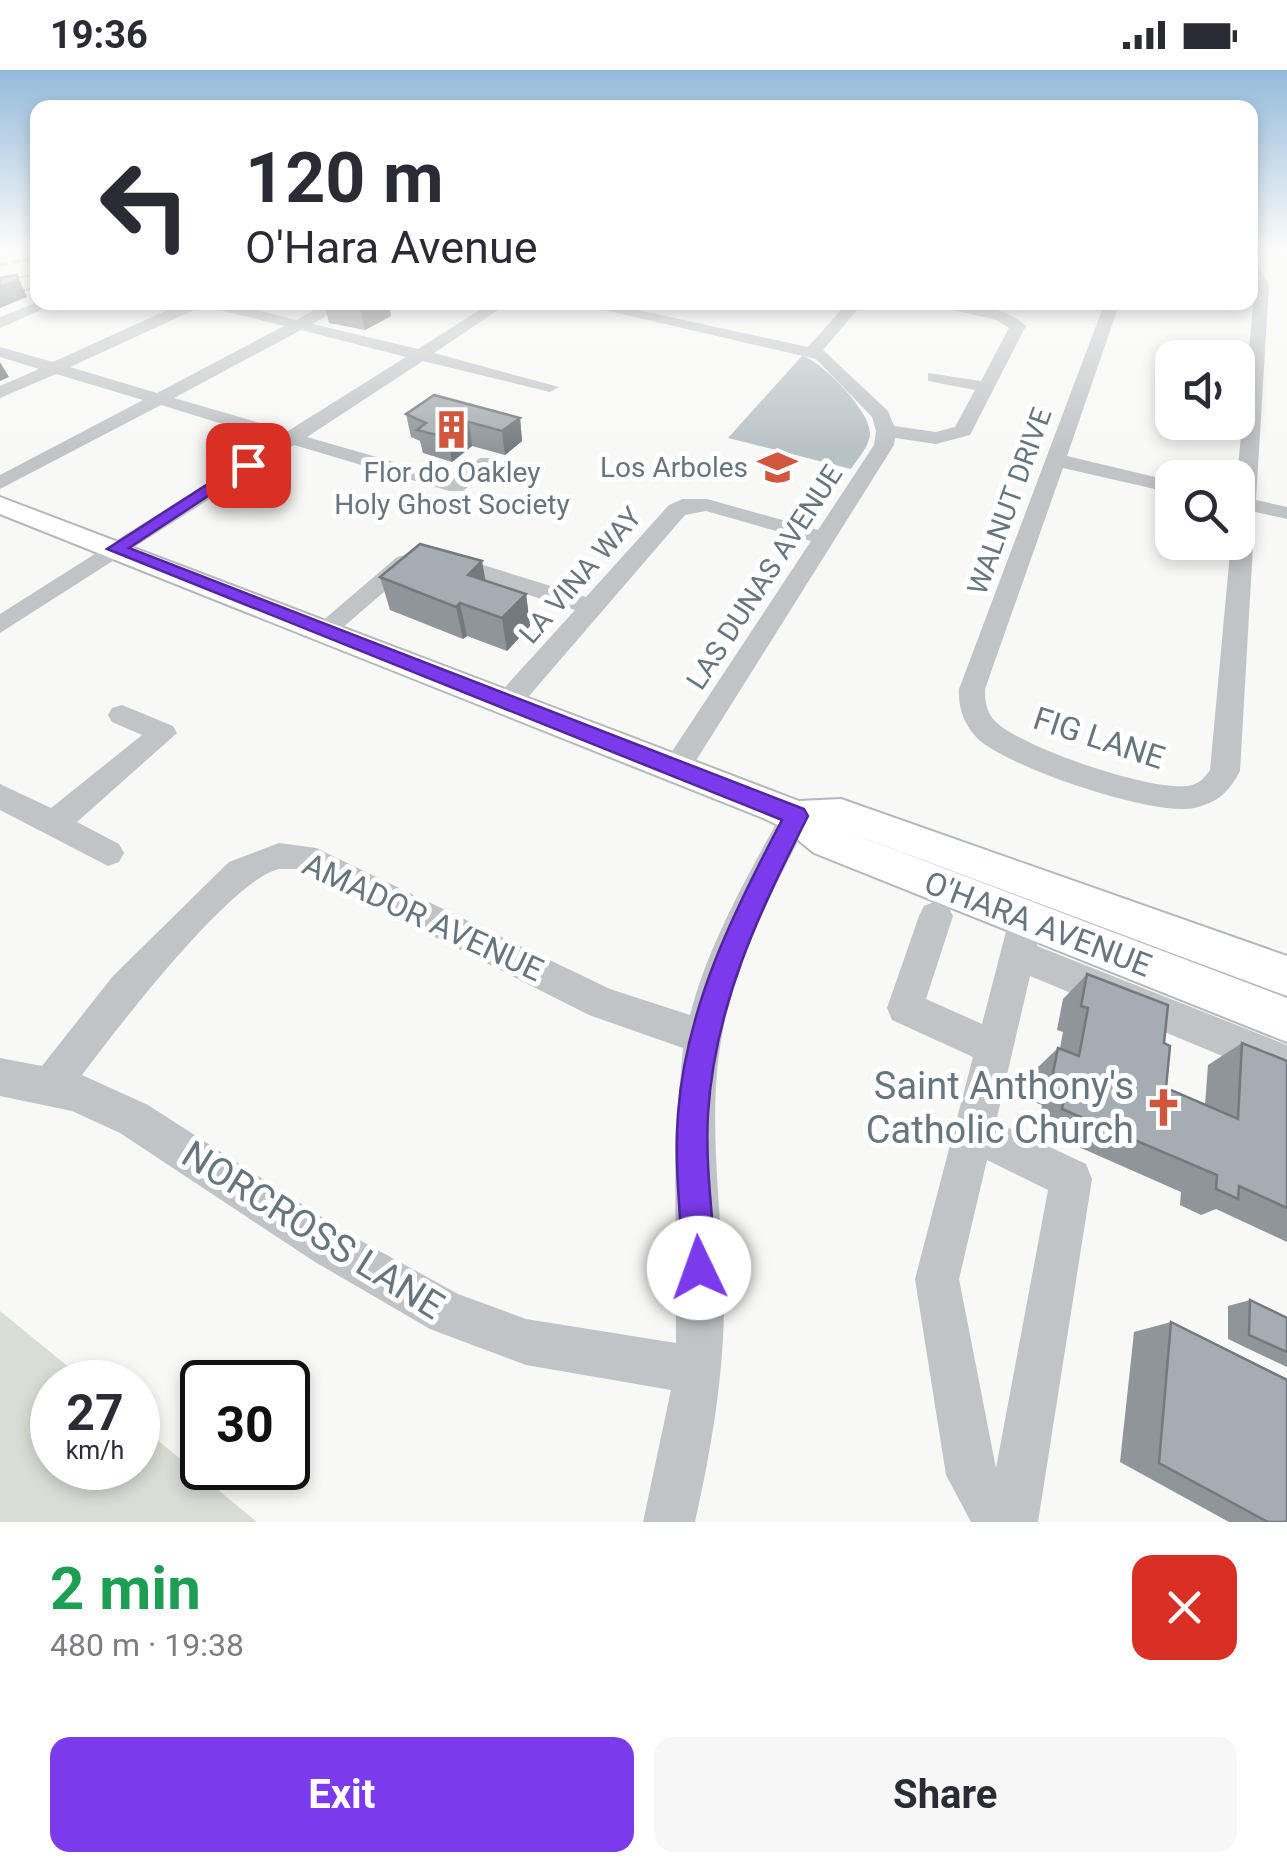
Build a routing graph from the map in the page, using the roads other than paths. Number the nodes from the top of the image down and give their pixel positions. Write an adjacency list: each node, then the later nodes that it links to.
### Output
1 (169, 317): 14 (street)
2 (264, 317): 10 (street)
3 (314, 317): 10 (street)
4 (480, 317): 13 (street)
5 (646, 317): 12 (street)
6 (844, 317): 12 (street)
7 (1003, 317): 17 (street)
8 (1108, 317): 22 (street, WALNUT DRIVE)
9 (1259, 317): 23 (street)
10 (299, 325): 13 (street); 19 (street)
11 (0, 352): 14 (street)
12 (814, 352): 20 (street)
13 (420, 355): 16 (street); 21 (street)
14 (55, 368): 18 (street); 19 (street)
15 (934, 377): 17 (street)
16 (550, 386)
17 (986, 388): 20 (street)
18 (0, 393)
19 (158, 399): 21 (street); 25 (street)
20 (883, 423): 30 (street, LAS DUNAS AVENUE)
21 (290, 438): 24 (street); 31 (street)
22 (1056, 460): 26 (street); 38 (street, WALNUT DRIVE)
23 (1245, 460)
24 (488, 462)
25 (0, 483)
26 (1155, 483)
27 (0, 505): 31 (main road, O'HARA AVENUE)
28 (1255, 505): 29 (street)
29 (1287, 513)
30 (824, 538): 33 (street, LA VINA WAY); 39 (street, LAS DUNAS AVENUE)
31 (116, 549): 34 (street); 35 (main road, O'HARA AVENUE)
32 (1238, 560): 38 (street, FIG LANE)
33 (591, 607): 35 (street); 36 (street, LA VINA WAY)
34 (0, 626)
35 (325, 629): 36 (main road, O'HARA AVENUE)
36 (506, 703): 39 (main road, O'HARA AVENUE)
37 (122, 715): 42 (street)
38 (978, 721)
39 (677, 767): 41 (main road, O'HARA AVENUE)
40 (0, 796): 42 (street)
41 (796, 816): 45 (main road, O'HARA AVENUE); 46 (main road, O'HARA AVENUE); 48 (street)
42 (53, 824): 43 (street)
43 (108, 853)
44 (936, 916): 49 (street)
45 (1022, 937): 47 (main road, O'HARA AVENUE); 49 (street); 50 (street)
46 (1287, 976)
47 (1287, 1020)
48 (703, 1037): 52 (street, AMADOR AVENUE); 54 (street)
49 (994, 1048): 53 (street)
50 (1287, 1064)
51 (0, 1077): 52 (street, NORCROSS LANE)
52 (51, 1085): 54 (street, NORCROSS LANE)
53 (973, 1132): 56 (street); 57 (street)
54 (694, 1370): 55 (street)
55 (669, 1522)
56 (1001, 1522)
57 (1012, 1522)

